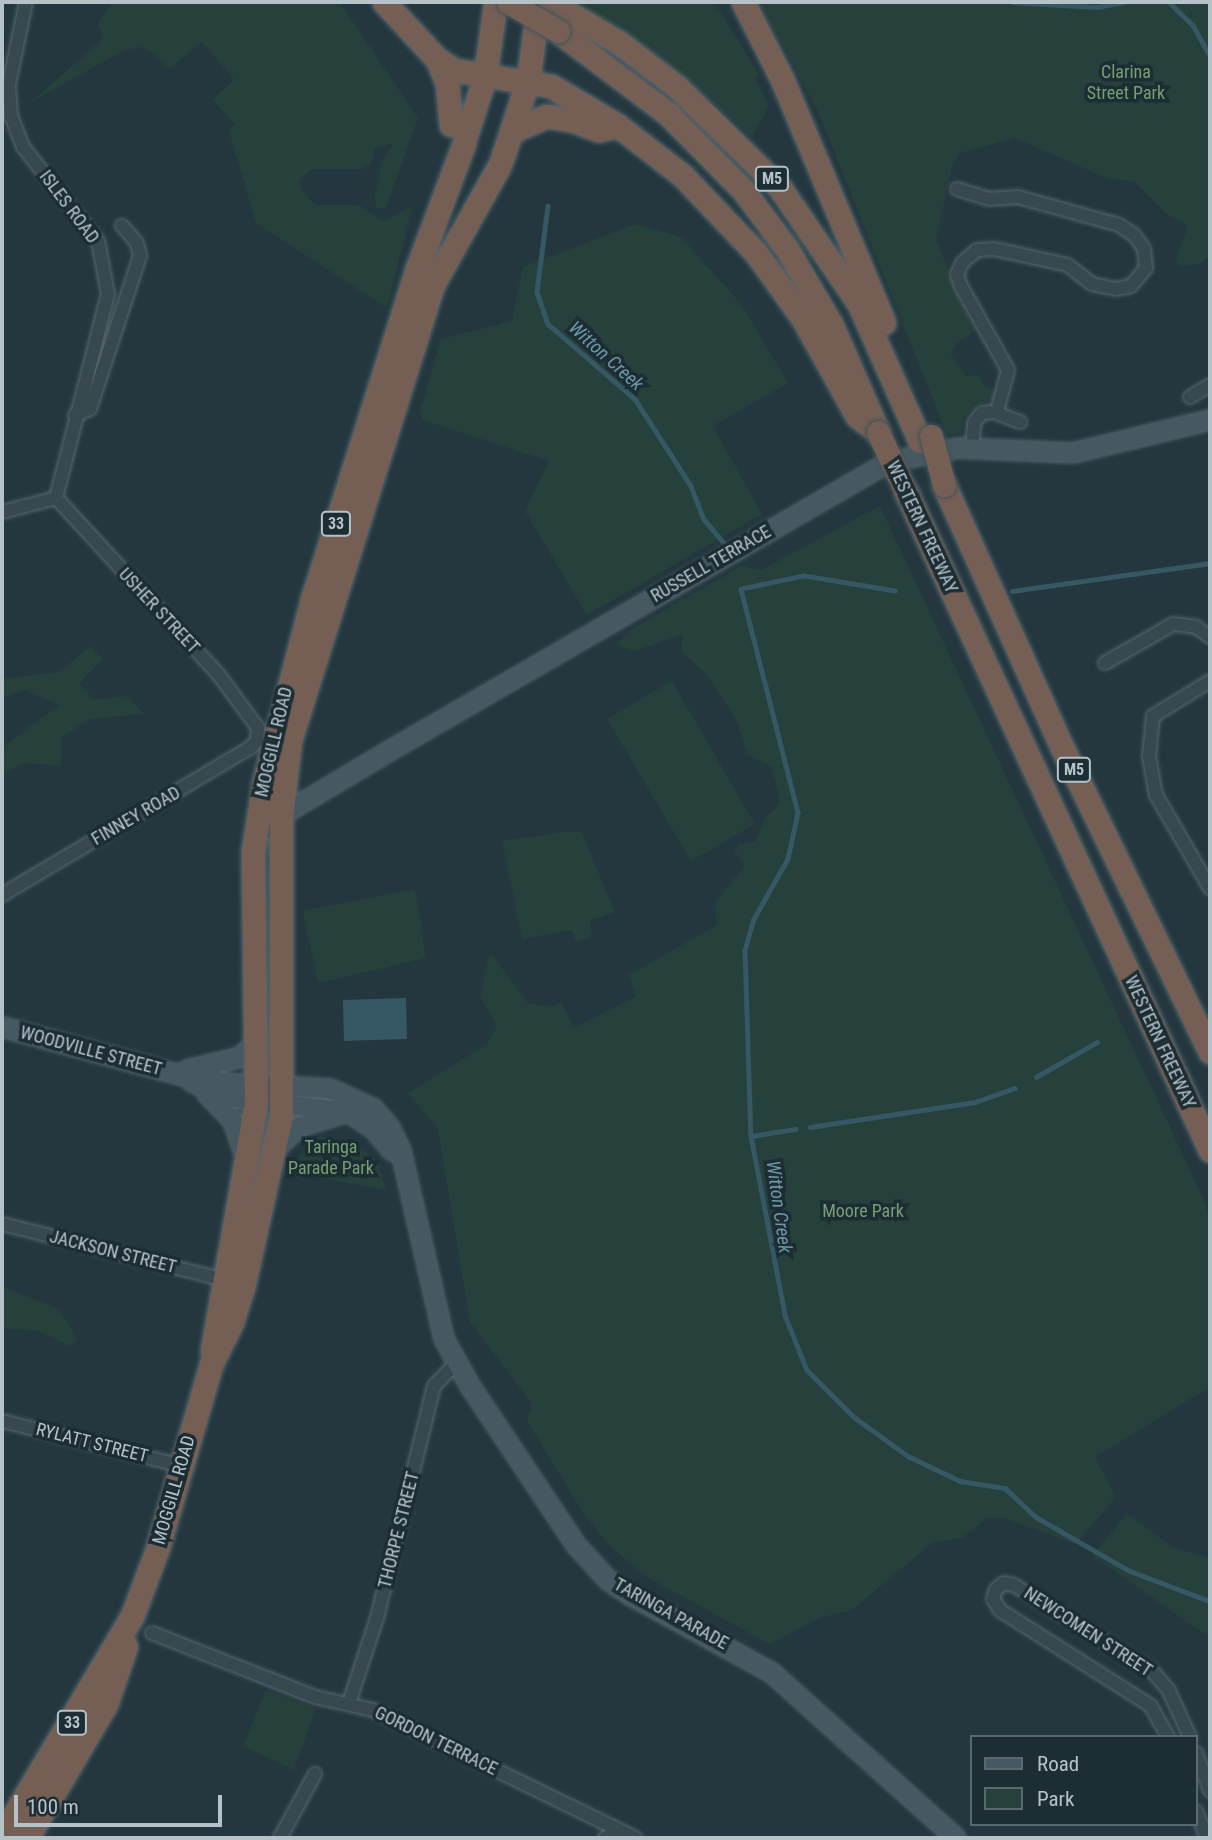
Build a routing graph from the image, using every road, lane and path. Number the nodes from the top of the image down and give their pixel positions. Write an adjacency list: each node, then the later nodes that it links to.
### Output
1 (26, 2): 20 (street, ISLES ROAD)
2 (384, 2): 8 (highway)
3 (735, 2): 7 (highway)
4 (743, 2): 7 (highway)
5 (501, 4): 6 (highway, WESTERN FREEWAY / M5, bridge); 9 (highway, MOGGILL ROAD / 33)
6 (546, 14): 10 (highway, MOGGILL ROAD / 33); 19 (highway, WESTERN FREEWAY / M5); 23 (highway, WESTERN FREEWAY / M5)
7 (767, 48): 19 (highway)
8 (437, 59): 9 (highway); 13 (highway)
9 (485, 76): 10 (highway); 13 (highway, MOGGILL ROAD / 33)
10 (528, 80): 11 (highway); 12 (highway, MOGGILL ROAD / 33)
11 (617, 125): 12 (highway); 23 (highway)
12 (513, 131): 31 (highway, MOGGILL ROAD / 33)
13 (458, 134): 32 (highway, MOGGILL ROAD / 33)
14 (957, 189): 18 (street)
15 (122, 226): 20 (street, ISLES ROAD)
16 (1210, 385): 17 (street)
17 (1190, 397)
18 (997, 412): 22 (street); 24 (street)
19 (915, 414): 37 (highway, WESTERN FREEWAY / M5, bridge)
20 (75, 415): 25 (street, ISLES ROAD)
21 (1210, 420): 24 (street, RUSSELL TERRACE)
22 (1020, 422)
23 (878, 432): 43 (highway, WESTERN FREEWAY / M5, bridge)
24 (972, 448): 31 (street, RUSSELL TERRACE)
25 (56, 498): 26 (street); 30 (street, USHER STREET)
26 (2, 512)
27 (1210, 637): 28 (street)
28 (1105, 663)
29 (1210, 681): 33 (street)
30 (258, 728): 34 (street, FINNEY ROAD)
31 (281, 817): 32 (street, RUSSELL TERRACE); 40 (highway, MOGGILL ROAD / 33)
32 (254, 838): 36 (highway, MOGGILL ROAD / 33)
33 (1210, 888)
34 (2, 895)
35 (2, 1027): 38 (street, WOODVILLE STREET)
36 (257, 1030): 38 (street); 39 (highway, MOGGILL ROAD / 33)
37 (1210, 1052)
38 (183, 1077): 39 (street, WOODVILLE STREET); 44 (street)
39 (256, 1092): 40 (street, WOODVILLE STREET); 44 (highway, MOGGILL ROAD / 33)
40 (282, 1093): 41 (street, TARINGA PARADE); 42 (highway, MOGGILL ROAD / 33); 45 (street, TARINGA PARADE)
41 (361, 1119): 42 (street); 45 (street, TARINGA PARADE)
42 (276, 1148): 49 (highway, MOGGILL ROAD / 33)
43 (1210, 1150)
44 (248, 1168): 47 (highway, MOGGILL ROAD / 33)
45 (406, 1175): 48 (street, TARINGA PARADE)
46 (2, 1224): 47 (street, JACKSON STREET)
47 (225, 1280): 49 (highway, MOGGILL ROAD / 33)
48 (456, 1363): 54 (street, THORPE STREET); 68 (street, TARINGA PARADE)
49 (211, 1364): 51 (highway, MOGGILL ROAD / 33)
50 (2, 1421): 51 (street, RYLATT STREET)
51 (182, 1466): 62 (highway, MOGGILL ROAD / 33)
52 (152, 1633): 54 (street, GORDON TERRACE)
53 (1175, 1702): 55 (street); 55 (street, NEWCOMEN STREET); 57 (street, NEWCOMEN STREET)
54 (349, 1703): 63 (street, GORDON TERRACE)
55 (1159, 1716): 56 (street, NEWCOMEN STREET)
56 (1167, 1735)
57 (1189, 1735)
58 (1198, 1758): 60 (street)
59 (315, 1774): 65 (street)
60 (1210, 1791)
61 (1198, 1816): 69 (street)
62 (21, 1819): 64 (highway, MOGGILL ROAD / 33)
63 (619, 1830): 66 (street); 67 (street, GORDON TERRACE)
64 (2, 1836)
65 (280, 1838)
66 (605, 1838)
67 (635, 1838)
68 (956, 1838)
69 (1206, 1838)

